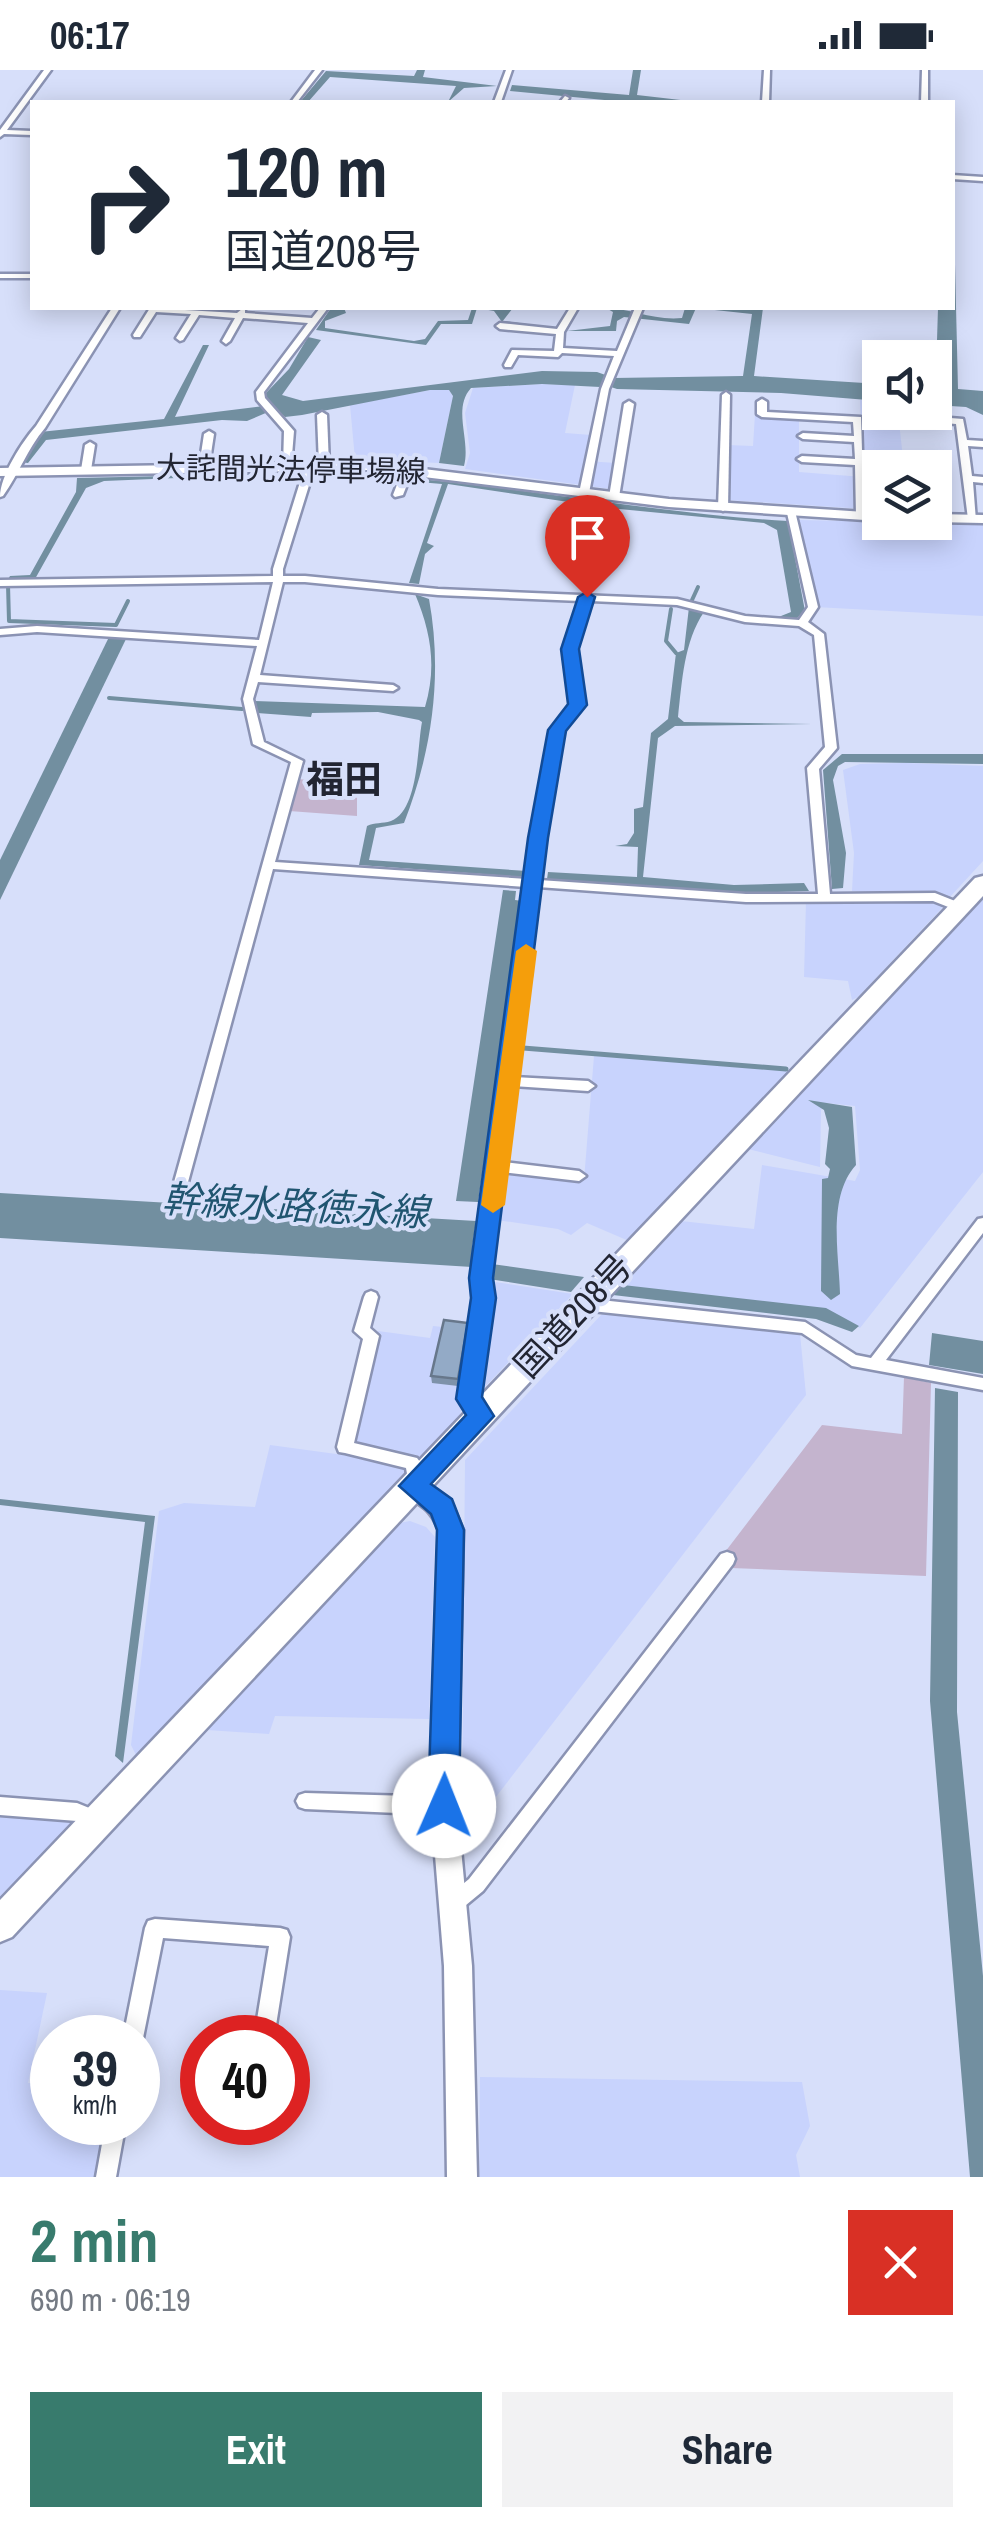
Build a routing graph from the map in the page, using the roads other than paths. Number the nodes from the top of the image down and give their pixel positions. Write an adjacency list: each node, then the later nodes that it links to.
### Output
1 (48, 70): 10 (street)
2 (319, 70): 6 (street)
3 (509, 70): 7 (street)
4 (768, 70): 8 (street)
5 (925, 70): 9 (street)
6 (296, 100)
7 (497, 100)
8 (766, 100)
9 (925, 100)
10 (1, 133): 11 (street)
11 (30, 134)
12 (955, 177): 13 (street)
13 (983, 179)
14 (0, 276): 15 (street)
15 (30, 276)
16 (115, 310): 50 (street)
17 (153, 310): 27 (street)
18 (171, 310): 22 (street)
19 (322, 310): 24 (street)
20 (573, 310): 26 (street)
21 (242, 312): 22 (street); 24 (street); 29 (street)
22 (196, 313): 28 (street)
23 (636, 313): 31 (street)
24 (314, 321): 46 (street)
25 (500, 326): 26 (street)
26 (560, 332): 30 (street)
27 (136, 335)
28 (180, 338)
29 (226, 341)
30 (559, 350): 31 (street); 32 (street)
31 (619, 354): 54 (street)
32 (508, 365)
33 (726, 395): 58 (street)
34 (762, 402): 40 (street)
35 (629, 404): 57 (street)
36 (322, 415): 47 (street)
37 (952, 421): 41 (street)
38 (209, 434): 48 (street)
39 (804, 436): 40 (street)
40 (858, 439): 45 (street)
41 (963, 443): 42 (street); 52 (street)
42 (983, 444)
43 (90, 446): 49 (street)
44 (802, 458): 45 (street)
45 (859, 462): 60 (street)
46 (288, 466): 47 (main road, 大詫間光法停車場線); 48 (main road, 大詫間光法停車場線)
47 (317, 466): 51 (main road, 大詫間光法停車場線); 63 (street)
48 (204, 467): 49 (main road, 大詫間光法停車場線)
49 (86, 470): 50 (main road, 大詫間光法停車場線)
50 (6, 472): 55 (street)
51 (406, 475): 54 (main road, 大詫間光法停車場線); 56 (street)
52 (968, 479): 53 (street); 62 (street)
53 (983, 480)
54 (584, 493): 57 (main road, 大詫間光法停車場線)
55 (0, 494)
56 (398, 495)
57 (614, 497): 58 (main road, 大詫間光法停車場線)
58 (723, 508): 59 (main road, 大詫間光法停車場線)
59 (792, 513): 60 (main road, 大詫間光法停車場線); 66 (street)
60 (861, 516)
61 (952, 518): 62 (main road)
62 (978, 519)
63 (277, 578): 64 (street); 65 (street); 68 (street)
64 (0, 582)
65 (587, 597): 66 (street); 73 (street)
66 (802, 622): 74 (street)
67 (0, 632): 68 (street)
68 (263, 643): 69 (street)
69 (254, 678): 70 (street); 71 (street)
70 (393, 688)
71 (269, 865): 73 (street); 80 (street)
72 (983, 883): 75 (highway, 国道208号)
73 (535, 884): 74 (street); 76 (street)
74 (824, 896): 75 (street)
75 (960, 908): 83 (highway, 国道208号)
76 (509, 1081): 77 (street); 78 (street)
77 (588, 1086)
78 (498, 1166): 79 (street); 86 (street)
79 (579, 1176)
80 (178, 1192)
81 (983, 1224): 84 (street)
82 (370, 1297): 87 (street)
83 (582, 1304): 84 (street); 86 (highway, 国道208号)
84 (876, 1364): 85 (street)
85 (983, 1384)
86 (482, 1416): 87 (highway, 国道208号)
87 (412, 1486): 91 (main road); 92 (highway, 国道208号)
88 (727, 1559): 93 (street)
89 (304, 1800): 91 (street)
90 (0, 1806): 92 (street)
91 (444, 1806): 93 (main road)
92 (98, 1820): 94 (highway, 国道208号)
93 (452, 1904): 99 (main road)
94 (0, 1925)
95 (138, 2015): 96 (street)
96 (268, 2015)
97 (112, 2145): 98 (street)
98 (106, 2177)
99 (462, 2177)

